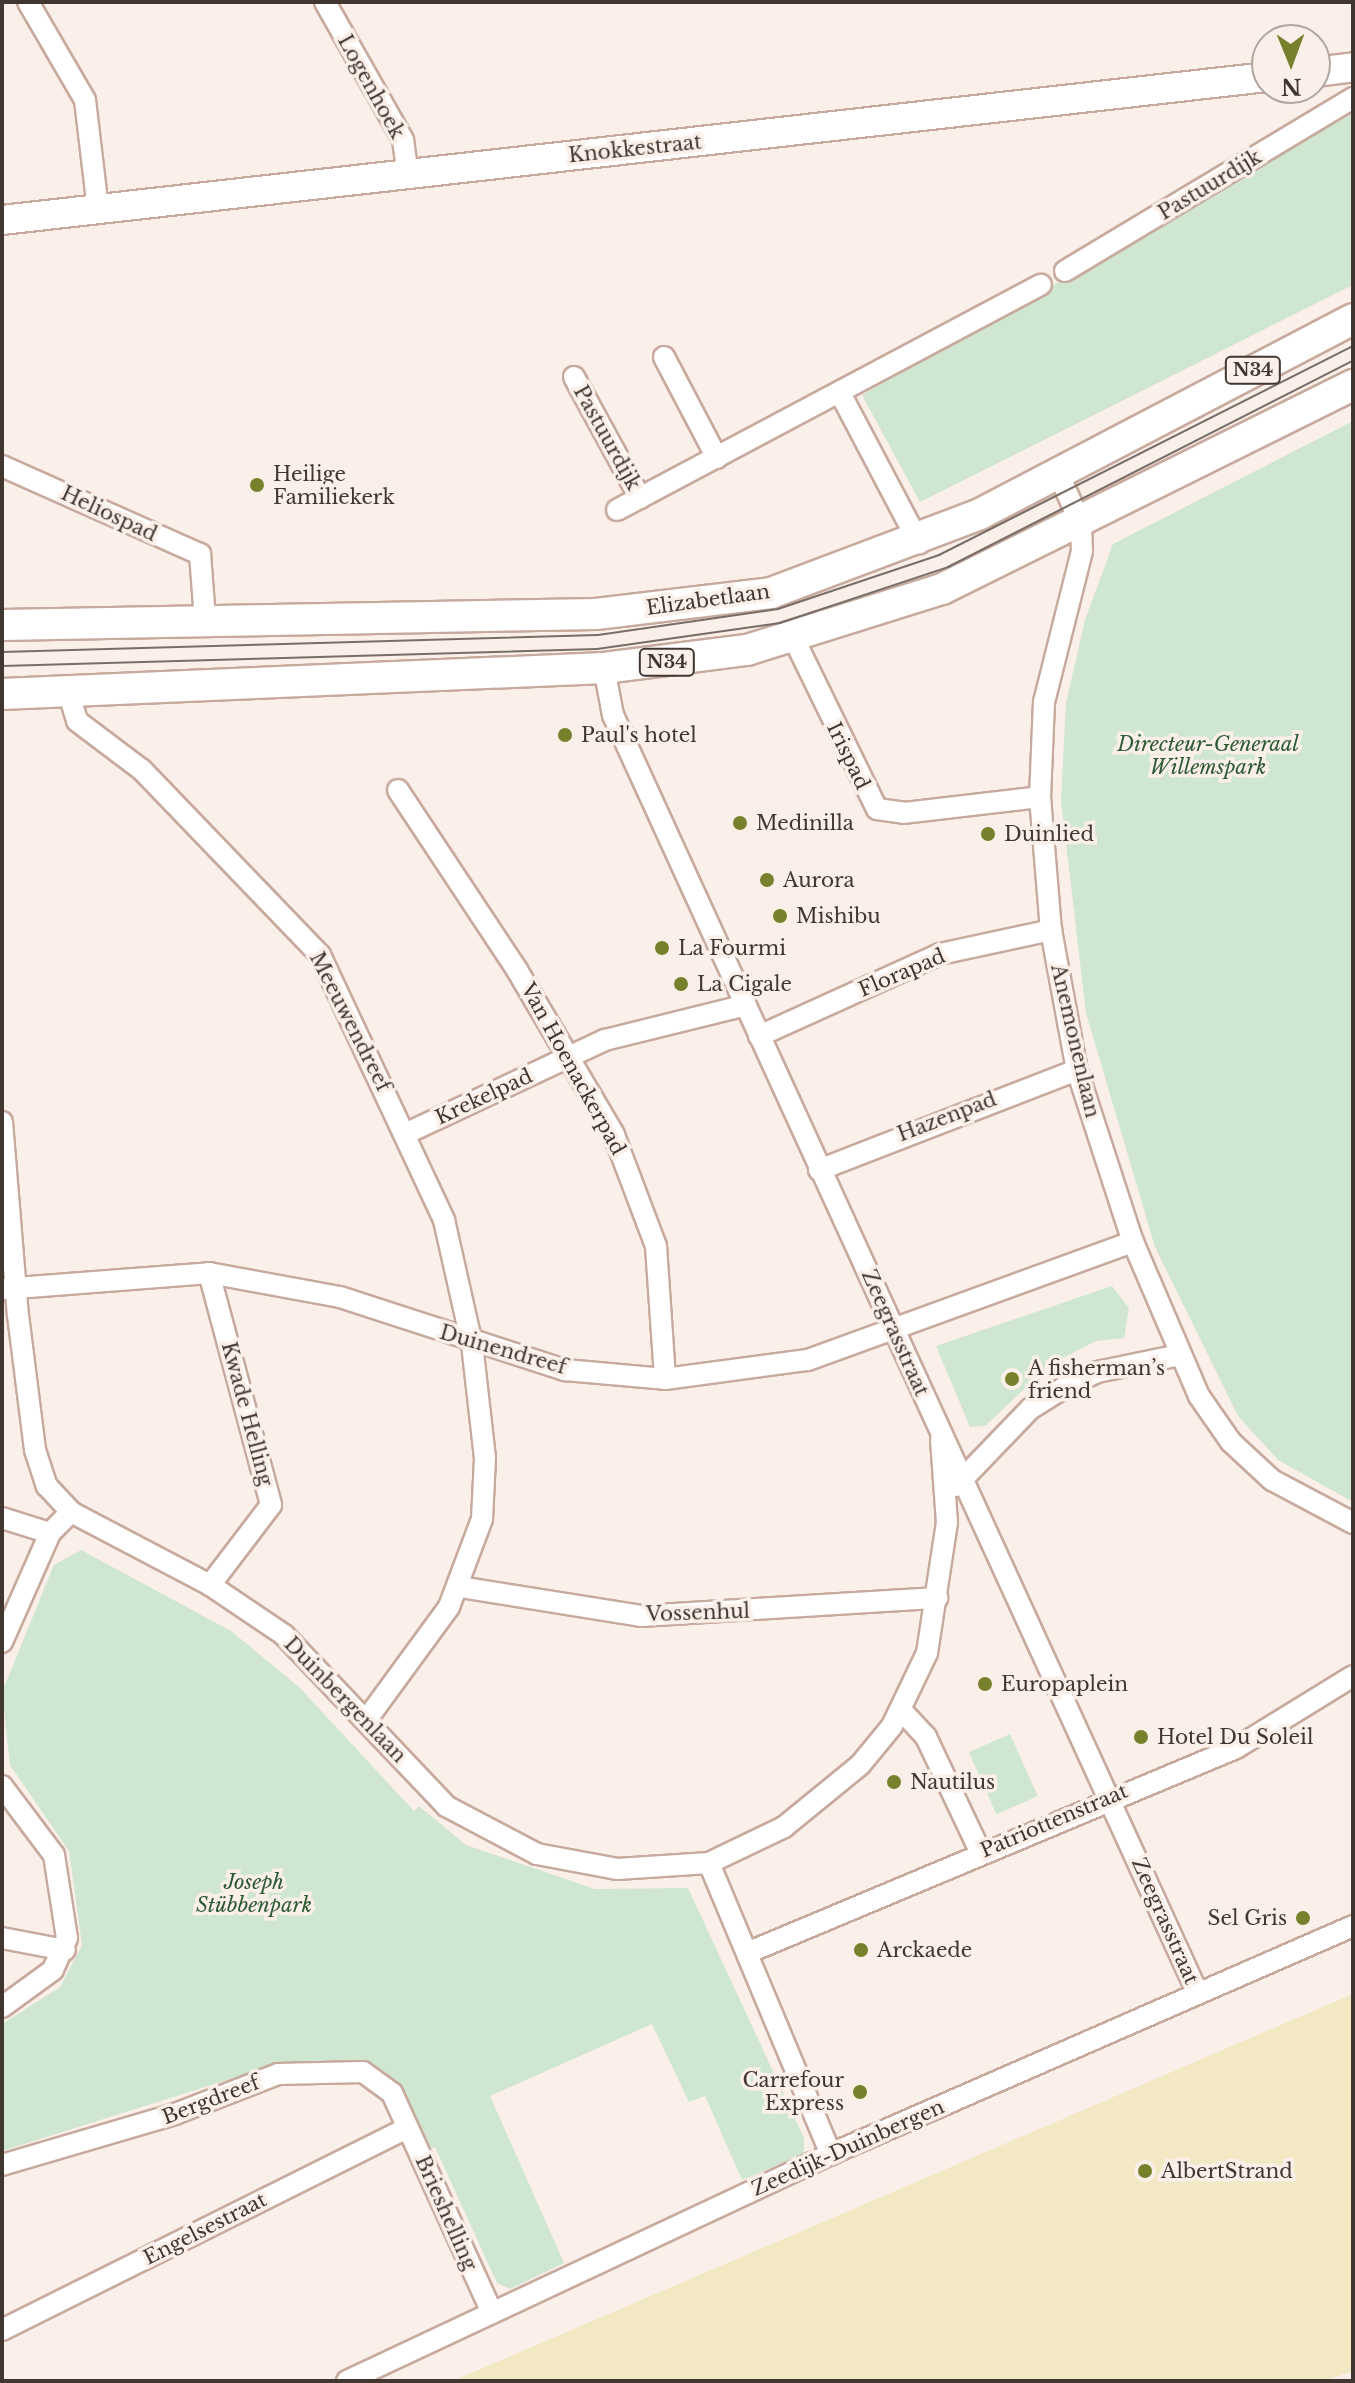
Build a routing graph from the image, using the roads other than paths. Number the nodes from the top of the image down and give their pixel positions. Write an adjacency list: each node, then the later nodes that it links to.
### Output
1 (28, 2): 8 (street)
2 (325, 2): 7 (street, Logenhoek)
3 (1353, 67): 4 (street)
4 (1331, 70)
5 (1251, 79): 7 (street, Knokkestraat)
6 (1353, 98): 10 (street, Pastuurdijk)
7 (408, 175): 8 (street, Knokkestraat)
8 (98, 209): 9 (street, Knokkestraat)
9 (2, 220)
10 (1065, 271)
11 (1041, 285): 16 (street, Pastuurdijk)
12 (1353, 319): 19 (main road, Elizabetlaan / N34)
13 (664, 357): 17 (street)
14 (574, 377): 20 (street, Pastuurdijk)
15 (1353, 385): 22 (main road, N34)
16 (840, 393): 17 (street, Pastuurdijk); 23 (street)
17 (717, 458): 20 (street, Pastuurdijk)
18 (2, 466): 24 (street, Heliospad)
19 (1058, 473): 22 (street, Anemonenlaan); 23 (main road, Elizabetlaan / N34)
20 (640, 498): 21 (street, Pastuurdijk)
21 (617, 510)
22 (1081, 524): 26 (main road, N34); 31 (street, Anemonenlaan)
23 (919, 543): 24 (main road, Elizabetlaan / N34)
24 (205, 619): 25 (main road, Elizabetlaan / N34)
25 (2, 625)
26 (794, 639): 27 (main road, N34); 31 (street, Irispad)
27 (604, 668): 28 (main road, N34); 33 (street, Zeegrasstraat)
28 (68, 691): 29 (main road, N34); 38 (street, Meeuwendreef)
29 (2, 694)
30 (398, 790): 35 (street, Van Hoenackerpad)
31 (1040, 797): 32 (street, Anemonenlaan)
32 (1051, 930): 34 (street, Florapad); 36 (street, Anemonenlaan)
33 (746, 1005): 34 (street, Zeegrasstraat); 35 (street, Krekelpad)
34 (759, 1036): 39 (street, Zeegrasstraat)
35 (565, 1058): 38 (street, Krekelpad); 46 (street, Van Hoenackerpad)
36 (1077, 1070): 39 (street, Hazenpad); 40 (street, Anemonenlaan)
37 (2, 1122): 42 (street, Duinbergenlaan)
38 (405, 1134): 44 (street, Meeuwendreef)
39 (819, 1170): 43 (street, Zeegrasstraat)
40 (1133, 1242): 43 (street, Duinendreef); 45 (street, Anemonenlaan)
41 (209, 1273): 42 (street, Duinendreef); 44 (street, Duinendreef); 54 (street, Kwade Helling)
42 (8, 1288): 50 (street, Duinbergenlaan)
43 (897, 1330): 46 (street, Duinendreef); 47 (street, Zeegrasstraat)
44 (472, 1344): 46 (street, Duinendreef); 55 (street, Meeuwendreef)
45 (1180, 1355): 48 (street); 52 (street, Anemonenlaan)
46 (665, 1379)
47 (941, 1439): 48 (street, Zeegrasstraat); 49 (street)
48 (965, 1480): 49 (street); 62 (street, Zeegrasstraat)
49 (946, 1493): 56 (street)
50 (71, 1512): 53 (street); 54 (street, Duinbergenlaan)
51 (2, 1518): 53 (street)
52 (1353, 1523)
53 (50, 1533): 57 (street)
54 (210, 1585): 60 (street, Duinbergenlaan)
55 (460, 1587): 56 (street, Vossenhul); 60 (street, Meeuwendreef)
56 (937, 1598): 59 (street)
57 (2, 1642)
58 (1353, 1676): 62 (street, Patriottenstraat)
59 (901, 1710): 63 (street); 64 (street)
60 (367, 1719): 64 (street, Duinbergenlaan)
61 (2, 1786): 67 (street)
62 (1109, 1797): 63 (street, Patriottenstraat); 69 (street, Zeegrasstraat)
63 (980, 1851): 68 (street, Patriottenstraat)
64 (709, 1863): 68 (street)
65 (1353, 1926): 69 (street, Zeedijk-Duinbergen)
66 (2, 1938): 67 (street)
67 (65, 1950): 70 (street)
68 (747, 1953): 72 (street)
69 (1198, 1994): 72 (street, Zeedijk-Duinbergen)
70 (2, 2007)
71 (405, 2122): 73 (street, Bergdreef); 74 (street, Brieshelling); 75 (street, Engelsestraat)
72 (831, 2154): 74 (street, Zeedijk-Duinbergen)
73 (2, 2165)
74 (491, 2310): 76 (street, Zeedijk-Duinbergen)
75 (2, 2330)
76 (347, 2381)

